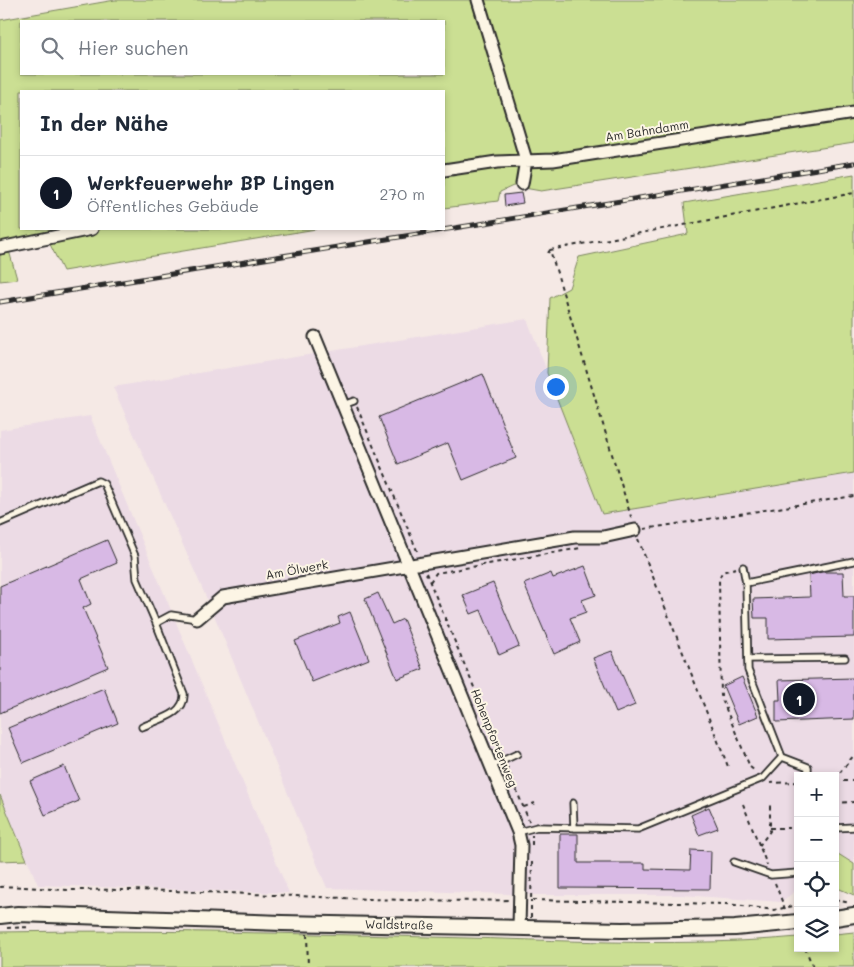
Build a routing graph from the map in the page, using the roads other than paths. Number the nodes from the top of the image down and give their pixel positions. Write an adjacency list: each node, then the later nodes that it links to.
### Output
1 (478, 0): 3 (street)
2 (854, 113): 3 (street, Am Bahndamm)
3 (526, 160): 4 (street, Am Bahndamm); 5 (street)
4 (445, 170)
5 (522, 184)
6 (87, 230): 7 (street)
7 (0, 248)
8 (315, 338): 10 (street, Hohenpfortenweg)
9 (354, 401): 10 (lane)
10 (343, 405): 14 (street, Hohenpfortenweg)
11 (0, 523): 18 (lane)
12 (635, 530): 14 (street)
13 (854, 561): 16 (lane)
14 (409, 565): 17 (street, Am Ölwerk); 24 (street, Hohenpfortenweg)
15 (743, 567): 16 (lane)
16 (746, 583): 20 (lane)
17 (197, 619): 18 (lane)
18 (156, 623): 21 (lane)
19 (845, 658): 20 (lane)
20 (748, 660): 23 (lane)
21 (142, 727)
22 (517, 754): 24 (lane)
23 (782, 757): 25 (lane); 28 (lane)
24 (491, 766): 30 (street, Hohenpfortenweg)
25 (808, 772)
26 (573, 803): 28 (lane)
27 (854, 827): 29 (lane)
28 (574, 828): 30 (lane)
29 (839, 828)
30 (518, 832): 37 (street, Hohenpfortenweg)
31 (734, 862): 32 (lane)
32 (794, 872)
33 (854, 915): 35 (street)
34 (0, 916): 37 (street, Waldstraße)
35 (839, 917)
36 (794, 922): 37 (street, Waldstraße)
37 (525, 927)

